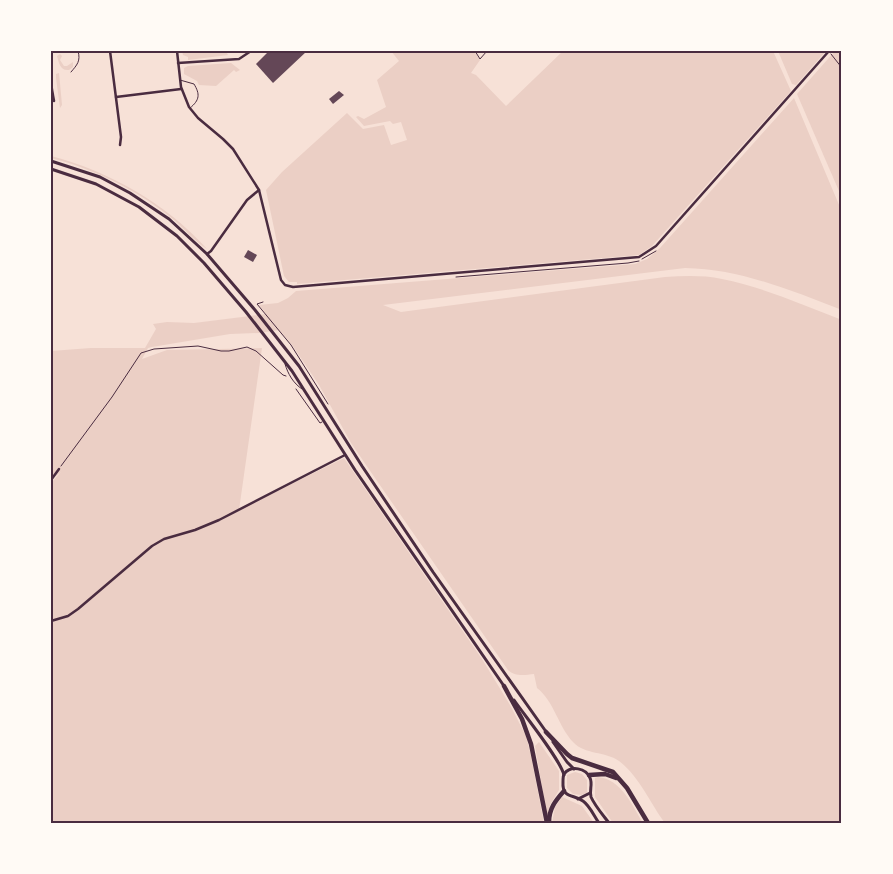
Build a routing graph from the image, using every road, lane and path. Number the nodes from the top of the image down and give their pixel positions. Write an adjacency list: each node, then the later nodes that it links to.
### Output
1 (78, 51): 10 (lane)
2 (110, 51): 14 (street)
3 (177, 51): 8 (street)
4 (251, 51): 8 (street)
5 (475, 51): 6 (lane)
6 (487, 51)
7 (830, 52): 9 (path); 20 (street)
8 (178, 63): 11 (street)
9 (842, 68)
10 (71, 72)
11 (180, 80): 13 (street); 16 (lane)
12 (51, 84): 15 (street)
13 (181, 89): 14 (street); 16 (street)
14 (116, 97): 17 (street)
15 (54, 100)
16 (190, 108): 20 (street)
17 (120, 144)
18 (51, 161): 22 (street)
19 (51, 169): 29 (street)
20 (259, 190): 22 (street)
21 (658, 248): 23 (path)
22 (207, 254): 34 (street)
23 (454, 277)
24 (263, 302): 27 (path)
25 (288, 376): 30 (path)
26 (304, 399): 28 (path)
27 (328, 405)
28 (320, 423)
29 (346, 455): 32 (street); 33 (street)
30 (59, 469): 31 (street)
31 (51, 480)
32 (51, 621)
33 (504, 686): 36 (street); 42 (highway)
34 (546, 732): 35 (street); 38 (highway)
35 (574, 768): 36 (street); 37 (street)
36 (564, 775): 39 (street)
37 (589, 775): 38 (highway); 40 (street)
38 (619, 779): 45 (highway)
39 (564, 791): 41 (street); 42 (highway)
40 (590, 793): 41 (street); 44 (street)
41 (578, 798): 43 (street)
42 (548, 823)
43 (599, 823)
44 (609, 823)
45 (648, 823)

